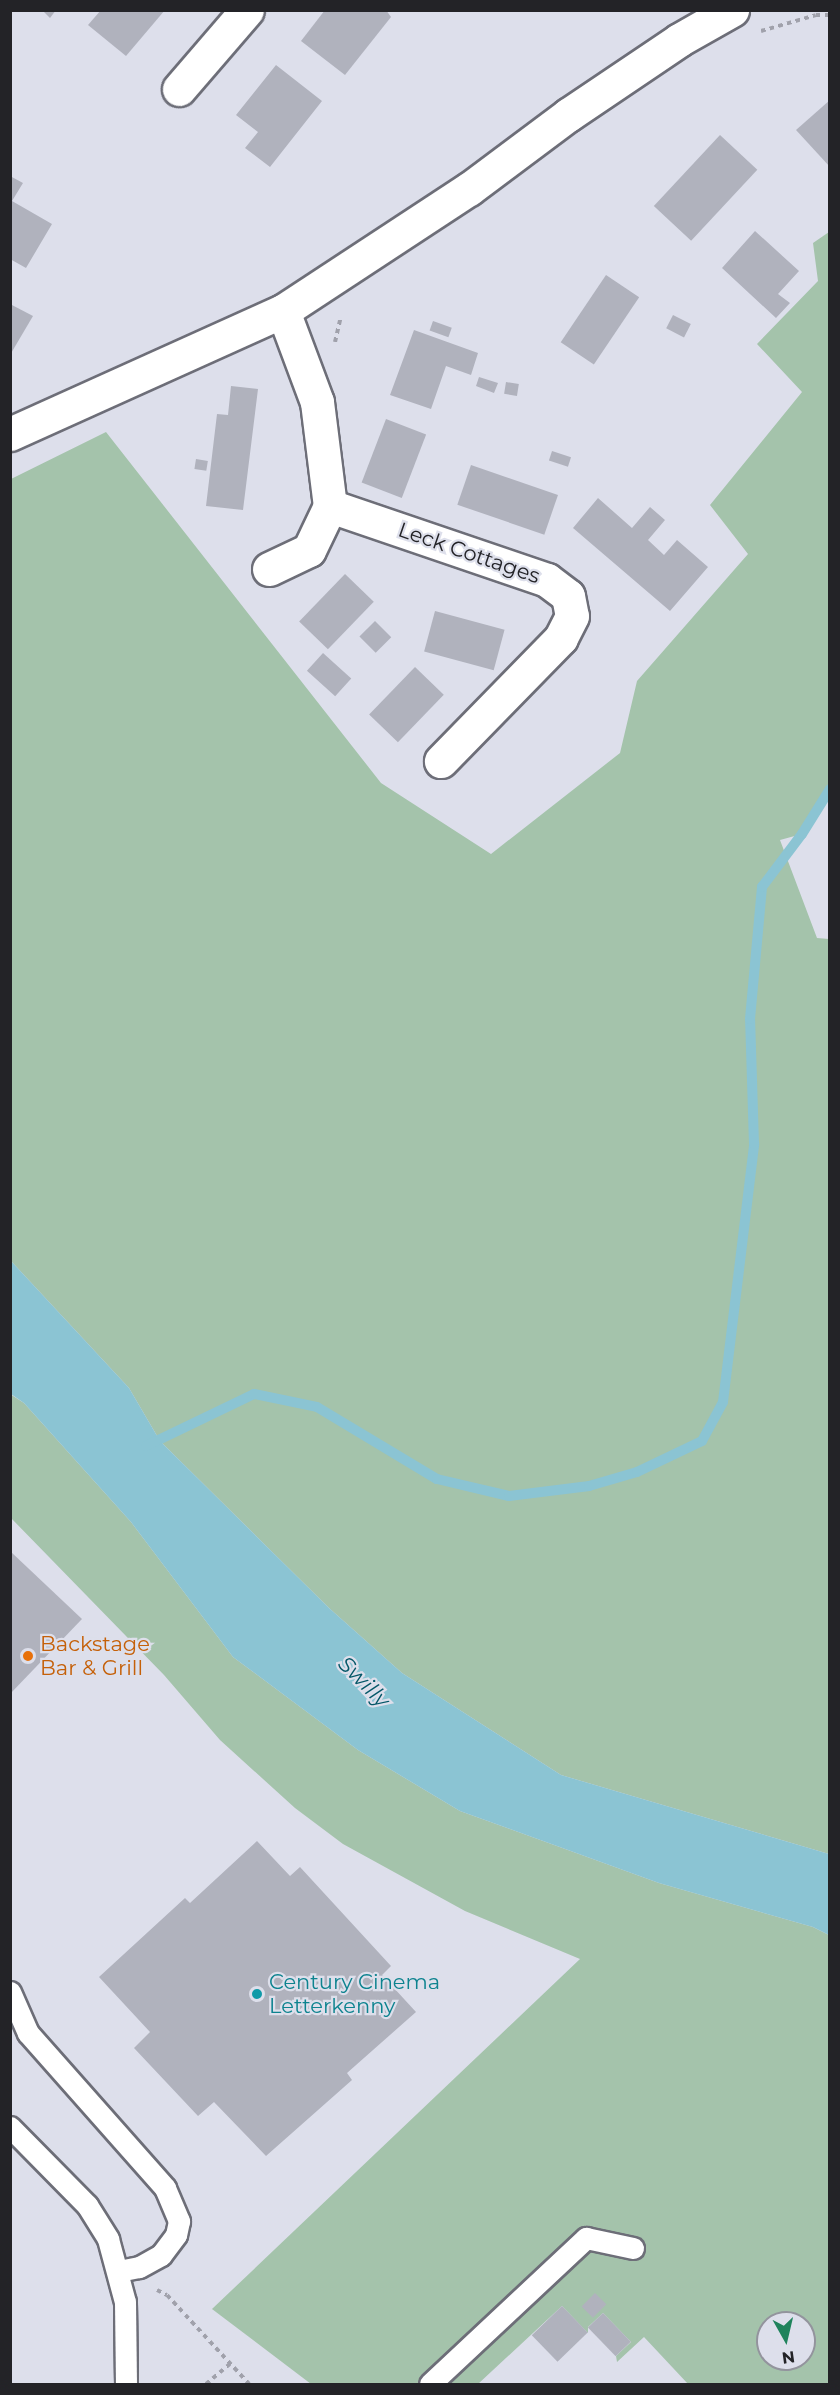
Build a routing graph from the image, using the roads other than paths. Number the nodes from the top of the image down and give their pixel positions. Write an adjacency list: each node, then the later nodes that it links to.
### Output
1 (247, 10): 3 (street)
2 (732, 10): 4 (street)
3 (179, 89)
4 (283, 310): 5 (street); 6 (street)
5 (10, 434)
6 (330, 506): 7 (street); 8 (street, Leck Cottages)
7 (269, 569)
8 (441, 761)
9 (10, 1992): 12 (lane)
10 (10, 2127): 12 (lane)
11 (633, 2248): 14 (lane)
12 (118, 2271): 13 (lane)
13 (126, 2385)
14 (430, 2385)

